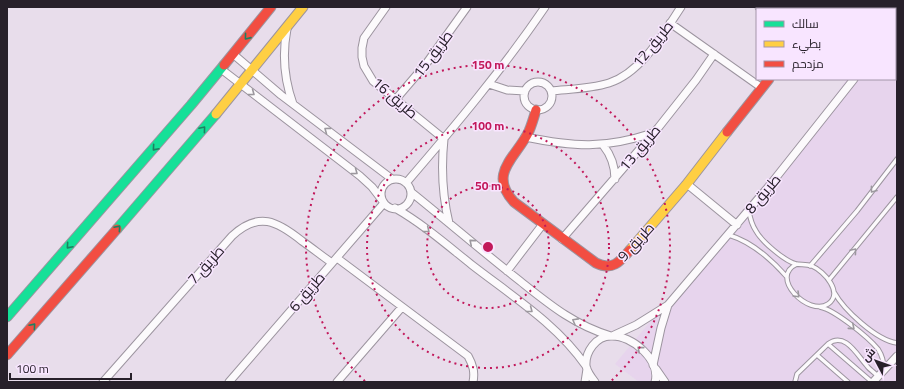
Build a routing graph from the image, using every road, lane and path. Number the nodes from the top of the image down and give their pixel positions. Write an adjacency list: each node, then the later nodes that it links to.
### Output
1 (272, 7): 9 (street, one-way to 9)
2 (303, 7): 8 (street)
3 (386, 7): 20 (street, طريق 16)
4 (467, 7): 20 (street, طريق 15)
5 (681, 7): 7 (street, طريق 12)
6 (542, 8): 16 (street)
7 (670, 23): 10 (street); 19 (street, طريق 12)
8 (287, 26): 12 (street); 21 (street)
9 (233, 54): 11 (street); 12 (street)
10 (714, 54): 17 (street); 23 (street, طريق 13)
11 (221, 69): 15 (street); 52 (street, one-way to 52)
12 (252, 70): 15 (street); 21 (street)
13 (768, 80): 17 (street, طريق 9)
14 (853, 80): 36 (street, طريق 8)
15 (241, 84): 34 (street, one-way to 34); 56 (street, one-way to 15)
16 (489, 84): 18 (street); 25 (street)
17 (762, 88): 31 (street, طريق 9)
18 (525, 91): 19 (street); 22 (street)
19 (551, 91): 22 (street)
20 (396, 99): 25 (street, طريق 16)
21 (293, 104): 28 (street, one-way to 21)
22 (536, 110): 24 (street, طريق 9)
23 (653, 133): 26 (street); 29 (street, طريق 13)
24 (525, 137): 26 (street); 38 (street, طريق 9)
25 (444, 139): 30 (street); 37 (street)
26 (603, 144): 29 (street)
27 (897, 159): 44 (lane, one-way to 44)
28 (392, 179): 30 (street); 34 (street)
29 (615, 179): 41 (street, طريق 13)
30 (406, 183): 32 (street)
31 (687, 184): 39 (street); 41 (street, طريق 9)
32 (410, 192): 35 (street); 37 (street)
33 (897, 197): 47 (lane, one-way to 33)
34 (383, 201): 35 (street); 42 (street, طريق 6)
35 (395, 208): 60 (street, one-way to 60)
36 (749, 211): 39 (street, طريق 8); 43 (lane)
37 (449, 223): 45 (street, one-way to 37)
38 (543, 224): 41 (street, طريق 9); 45 (street)
39 (737, 225): 40 (street, طريق 8)
40 (729, 235): 46 (lane); 49 (street, طريق 8)
41 (562, 239)
42 (334, 261): 50 (street, طريق 7); 63 (street, طريق 7); 64 (street, طريق 6)
43 (797, 264): 44 (lane); 46 (lane)
44 (810, 266): 47 (lane)
45 (507, 271): 53 (street, one-way to 45)
46 (786, 276): 51 (lane, one-way to 51)
47 (829, 280): 48 (lane)
48 (833, 290): 51 (lane); 54 (lane)
49 (668, 305): 53 (street, طريق 8); 59 (street, طريق 8)
50 (402, 307): 65 (street); 66 (street, طريق 7)
51 (819, 307): 61 (lane, one-way to 61)
52 (7, 318)
53 (612, 336): 59 (street, one-way to 53); 60 (street, طريق 8)
54 (897, 343)
55 (828, 344): 57 (lane); 62 (lane); 62 (lane)
56 (7, 355)
57 (817, 355): 71 (lane); 72 (lane)
58 (897, 356): 61 (street)
59 (654, 366): 69 (street, طريق 8); 70 (street)
60 (587, 367): 67 (street, طريق 8); 68 (street)
61 (884, 370): 62 (street)
62 (875, 380)
63 (103, 382)
64 (229, 382)
65 (337, 382)
66 (473, 382)
67 (585, 382)
68 (595, 382)
69 (655, 382)
70 (665, 382)
71 (795, 382)
72 (848, 382)

